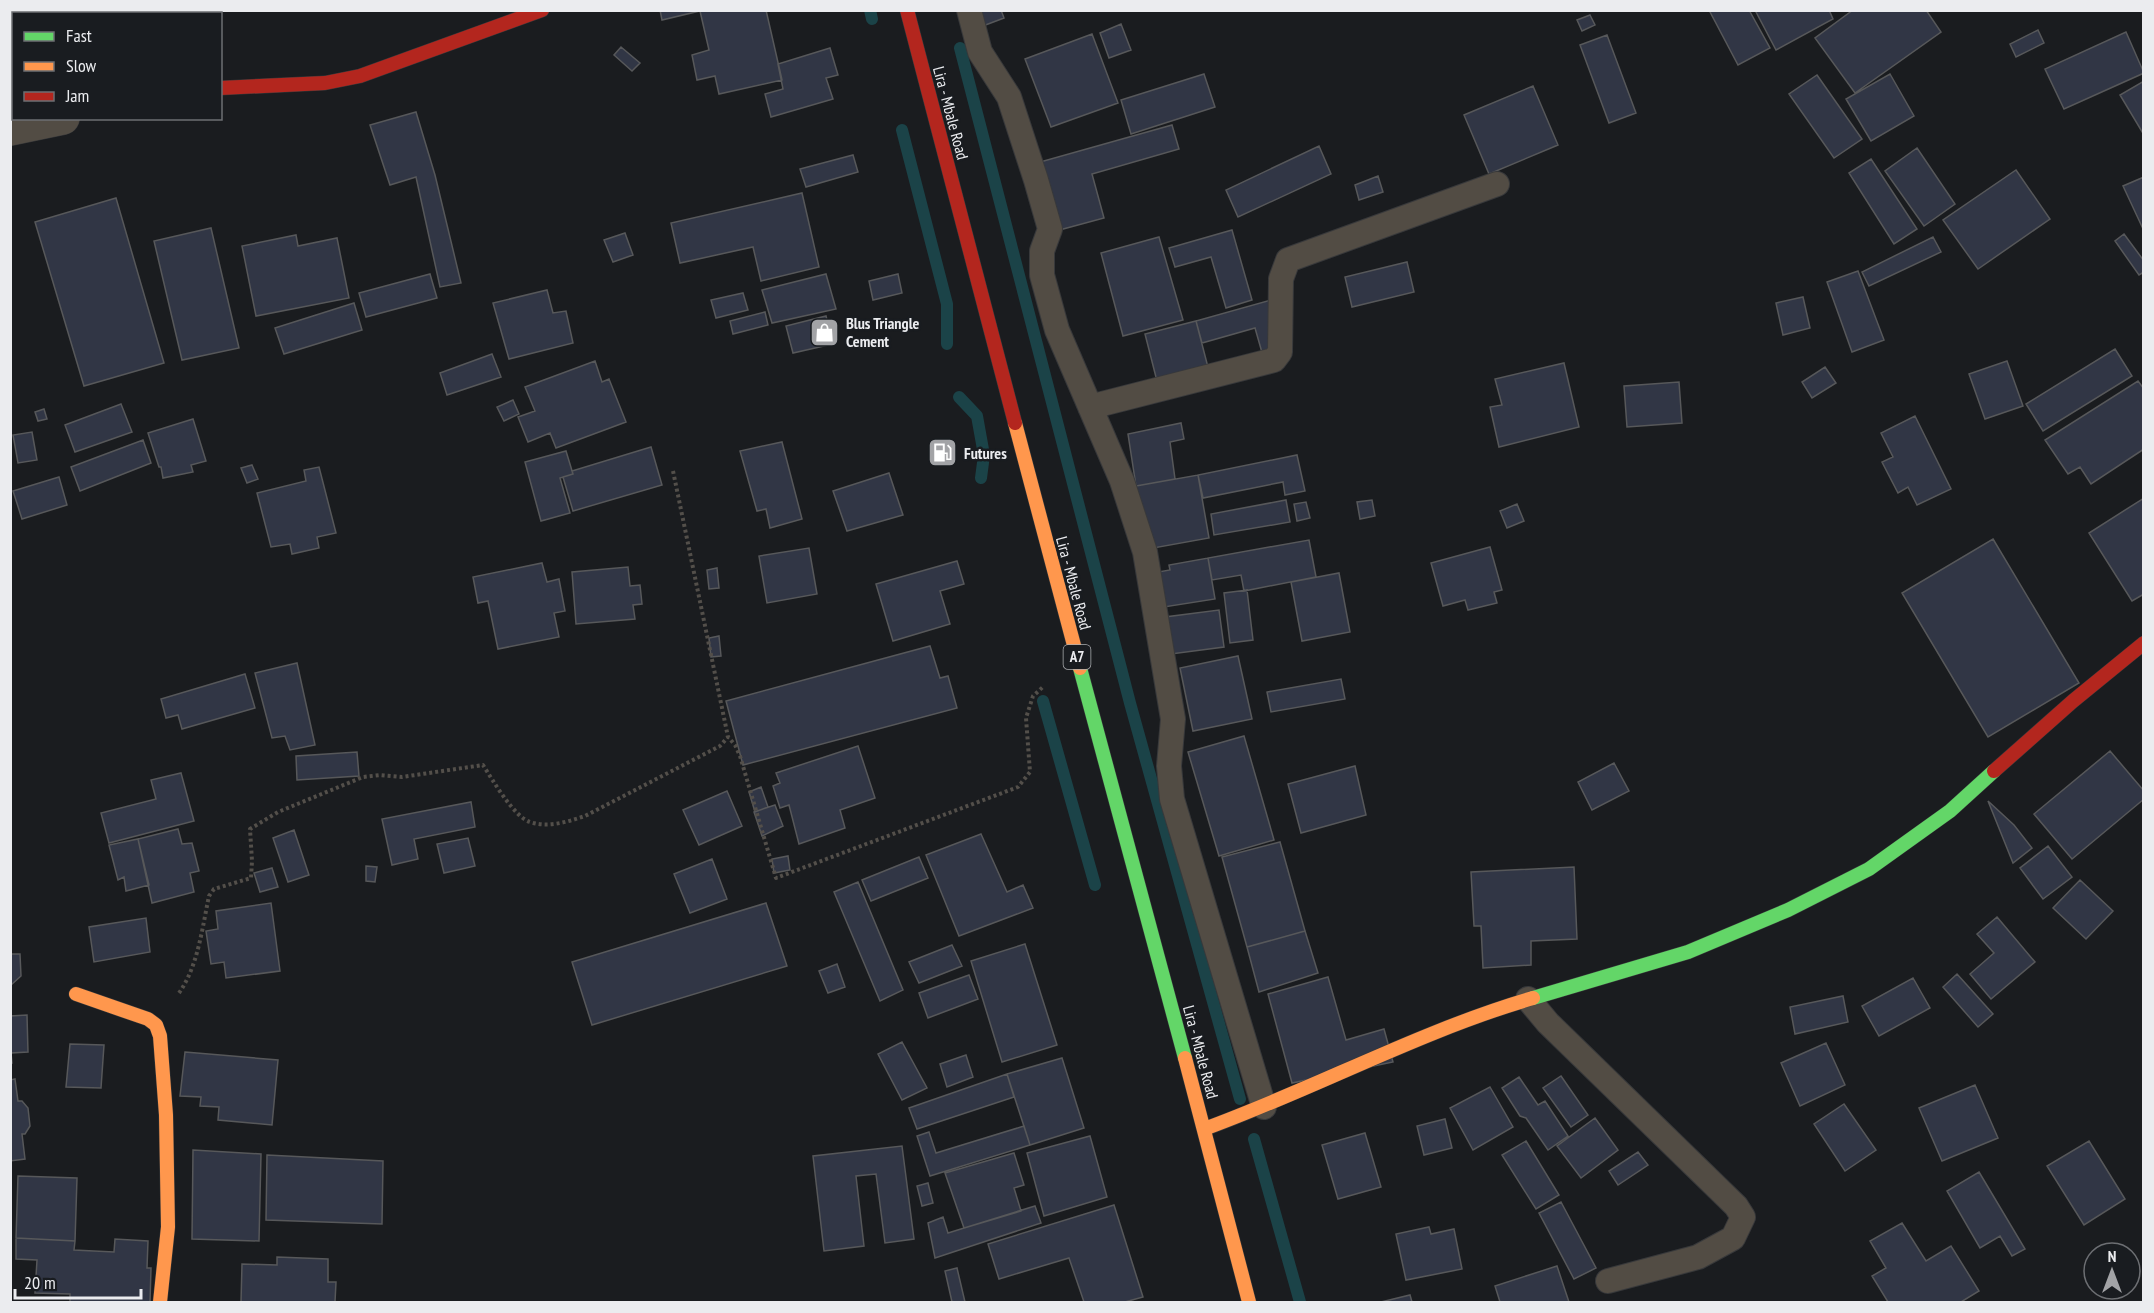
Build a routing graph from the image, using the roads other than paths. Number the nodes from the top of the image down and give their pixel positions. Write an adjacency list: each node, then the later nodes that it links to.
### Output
1 (542, 10): 4 (street)
2 (908, 10): 13 (street, Lira - Mbale Road / A7)
3 (969, 10): 8 (lane)
4 (222, 88)
5 (53, 120): 6 (street)
6 (10, 129)
7 (1497, 184): 8 (lane)
8 (1090, 407): 12 (lane)
9 (2144, 643): 11 (street)
10 (76, 994): 15 (street)
11 (1528, 999): 12 (street); 14 (lane)
12 (1264, 1107): 13 (street)
13 (1204, 1130): 16 (street, Lira - Mbale Road / A7)
14 (1608, 1281)
15 (160, 1302)
16 (1249, 1302)

